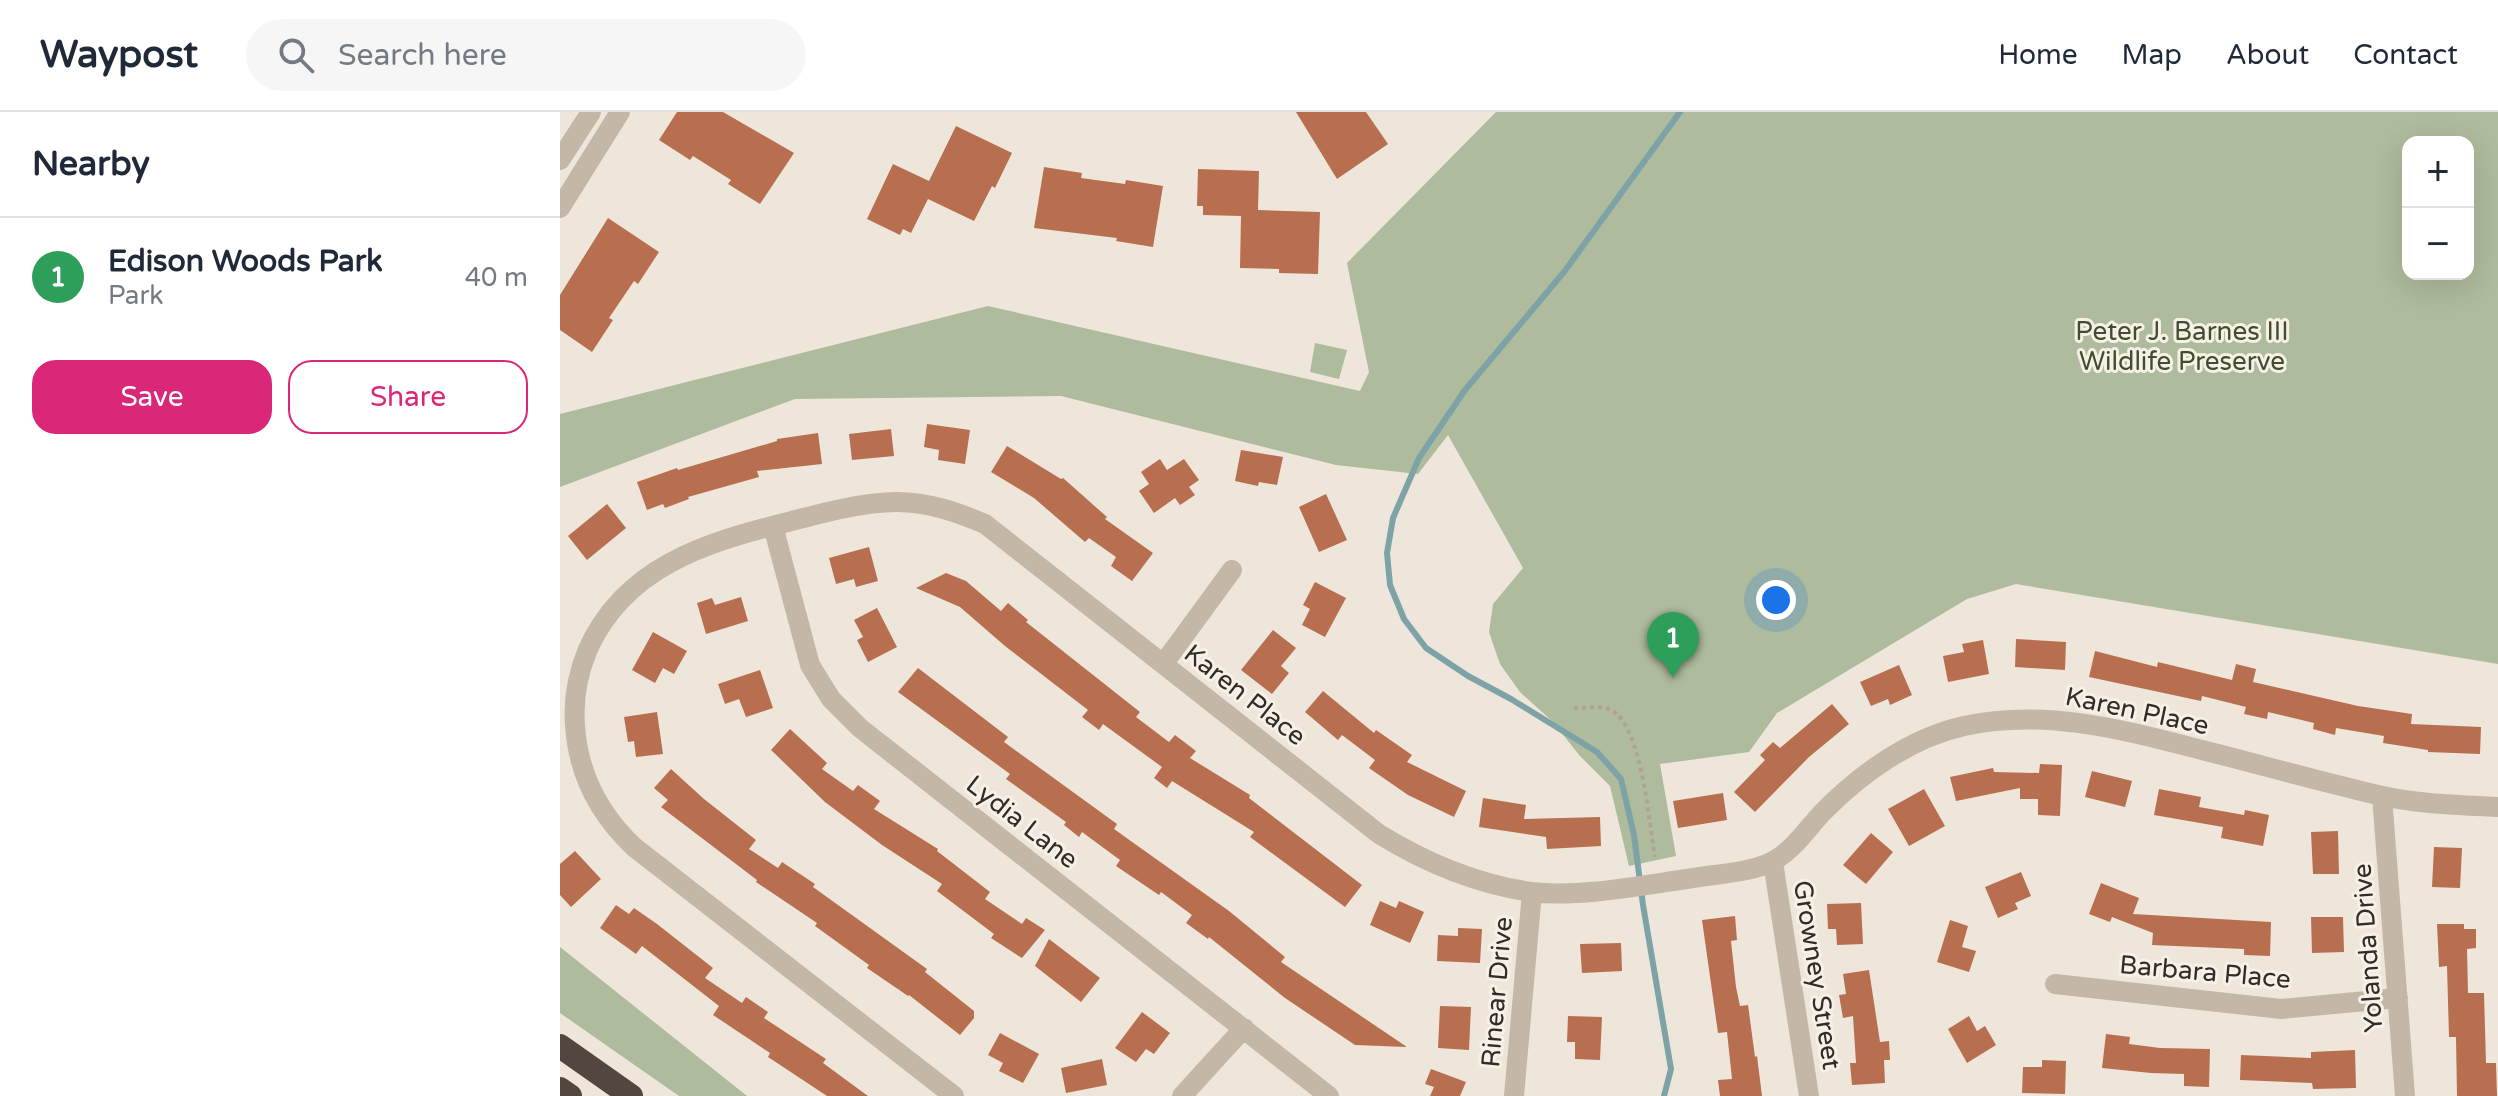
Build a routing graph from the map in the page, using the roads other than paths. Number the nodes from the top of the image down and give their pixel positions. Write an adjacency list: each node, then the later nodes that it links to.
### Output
1 (591, 112): 3 (street)
2 (620, 112): 4 (street)
3 (560, 160)
4 (560, 208)
5 (773, 526): 7 (street, Karen Place); 8 (street, Karen Place); 15 (street, Lydia Lane)
6 (1232, 570): 7 (street)
7 (1164, 663): 12 (street, Karen Place)
8 (567, 715): 20 (street, Karen Place)
9 (2382, 796): 10 (street, Karen Place); 11 (street, Karen Place); 14 (street, Yolanda Drive)
10 (2498, 807)
11 (1773, 862): 12 (street, Karen Place); 24 (street, Growney Street)
12 (1532, 892): 23 (street, Rinear Drive)
13 (2055, 984): 14 (street, Barbara Place)
14 (2398, 998): 25 (street, Yolanda Drive)
15 (1244, 1028): 21 (street); 22 (street, Lydia Lane)
16 (560, 1046): 19 (highway)
17 (560, 1089): 18 (highway)
18 (570, 1096)
19 (631, 1096)
20 (954, 1096)
21 (1182, 1096)
22 (1329, 1096)
23 (1514, 1096)
24 (1809, 1096)
25 (2405, 1096)

